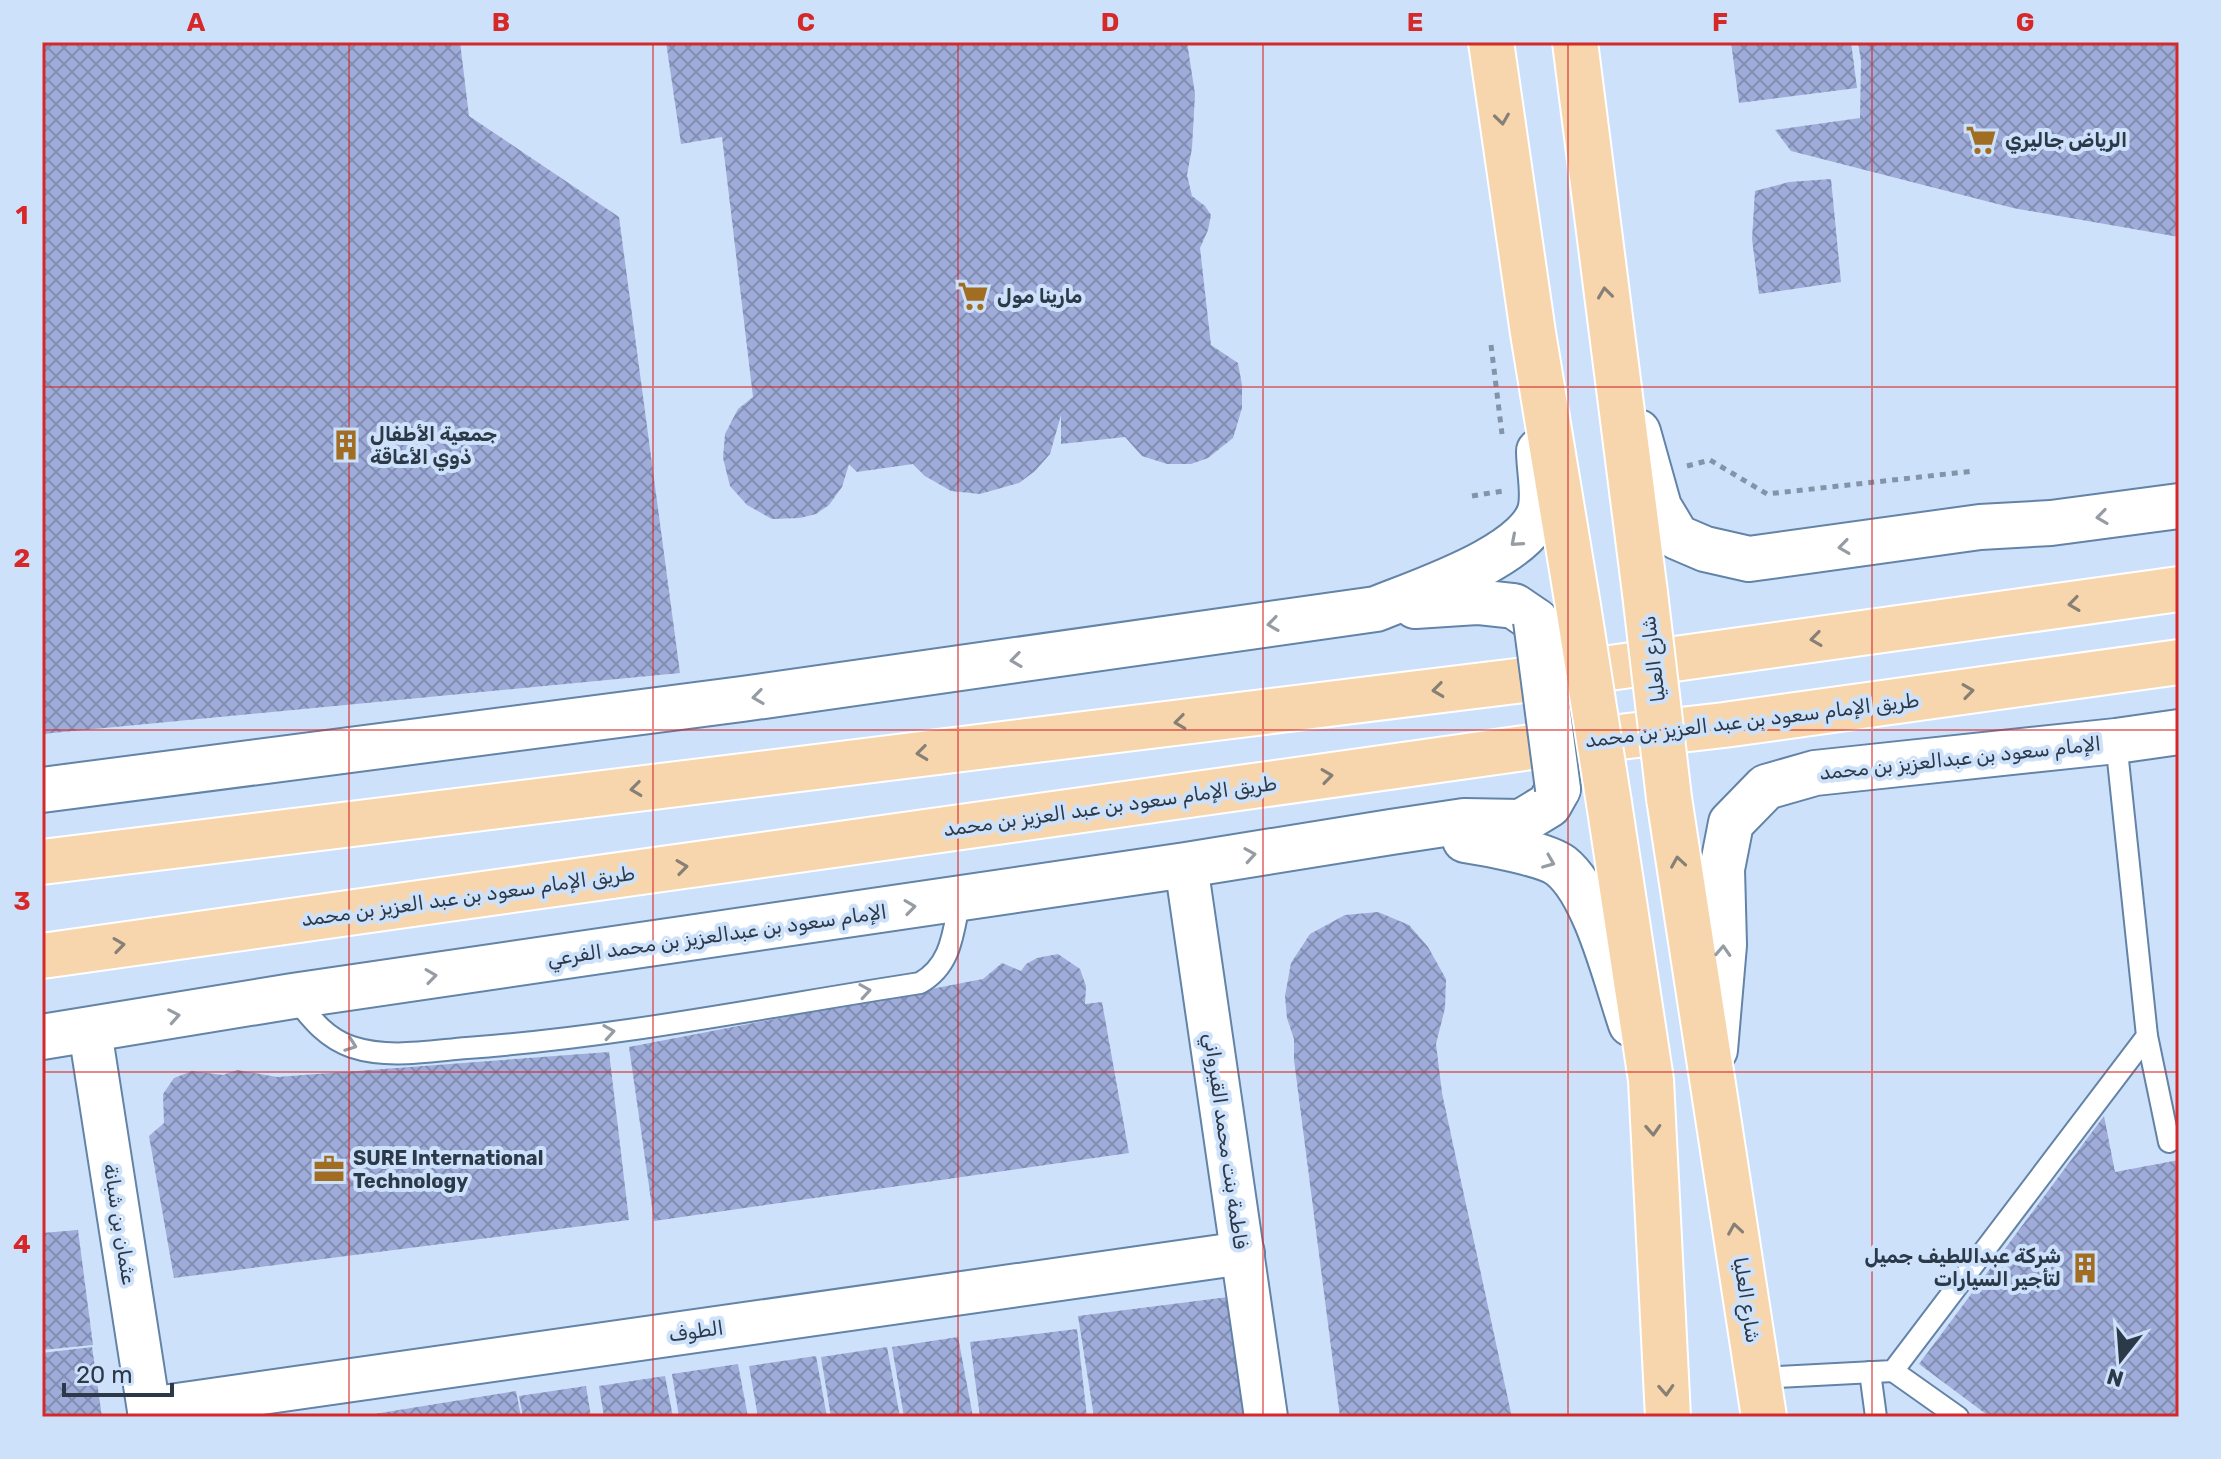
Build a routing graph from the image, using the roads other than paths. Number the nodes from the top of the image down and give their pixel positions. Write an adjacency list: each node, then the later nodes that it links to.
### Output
1 (1491, 42): 3 (main road, one-way to 3)
2 (1575, 42): 4 (main road, شارع العليا, one-way to 2)
3 (1533, 333): 7 (street, one-way to 7); 21 (main road, bridge)
4 (1611, 338): 5 (street, one-way to 4); 22 (main road, شارع العليا, one-way to 4, bridge)
5 (2179, 506)
6 (2179, 589): 13 (main road, one-way to 13)
7 (1376, 609): 11 (street, one-way to 11); 12 (street, الإمام سعود بن عبدالعزيز بن محمد الفرعي, bridge)
8 (2179, 662): 16 (main road, طريق الإمام سعود بن عبد العزيز بن محمد, one-way to 8)
9 (2179, 732): 10 (street, الإمام سعود بن عبدالعزيز بن محمد)
10 (2116, 741): 19 (lane); 22 (street, الإمام سعود بن عبدالعزيز بن محمد, one-way to 10)
11 (42, 790)
12 (1391, 832): 14 (street, الإمام سعود بن عبدالعزيز بن محمد الفرعي, one-way to 12); 21 (street, one-way to 21)
13 (42, 862)
14 (1186, 865): 15 (street, الإمام سعود بن عبدالعزيز بن محمد الفرعي); 24 (street, فاطمة بنت محمد القيرواني)
15 (960, 899): 17 (street, الإمام سعود بن عبدالعزيز بن محمد الفرعي, one-way to 15); 17 (lane, one-way to 15)
16 (42, 956)
17 (293, 996): 18 (street, الإمام سعود بن عبدالعزيز بن محمد الفرعي, one-way to 17)
18 (90, 1031): 20 (street, الإمام سعود بن عبدالعزيز بن محمد الفرعي); 28 (street, عثمان بن شبانة)
19 (2147, 1036): 23 (lane); 25 (lane)
20 (42, 1037)
21 (1651, 1080): 30 (main road, one-way to 30)
22 (1712, 1084): 27 (main road, شارع العليا, one-way to 22)
23 (2169, 1142)
24 (1243, 1253): 28 (street, الطوف); 29 (street, فاطمة بنت محمد القيرواني)
25 (1893, 1371): 26 (lane); 32 (lane)
26 (1870, 1372): 27 (lane); 31 (lane)
27 (1762, 1398)
28 (149, 1413)
29 (1266, 1417)
30 (1668, 1417)
31 (1876, 1417)
32 (1958, 1417)

